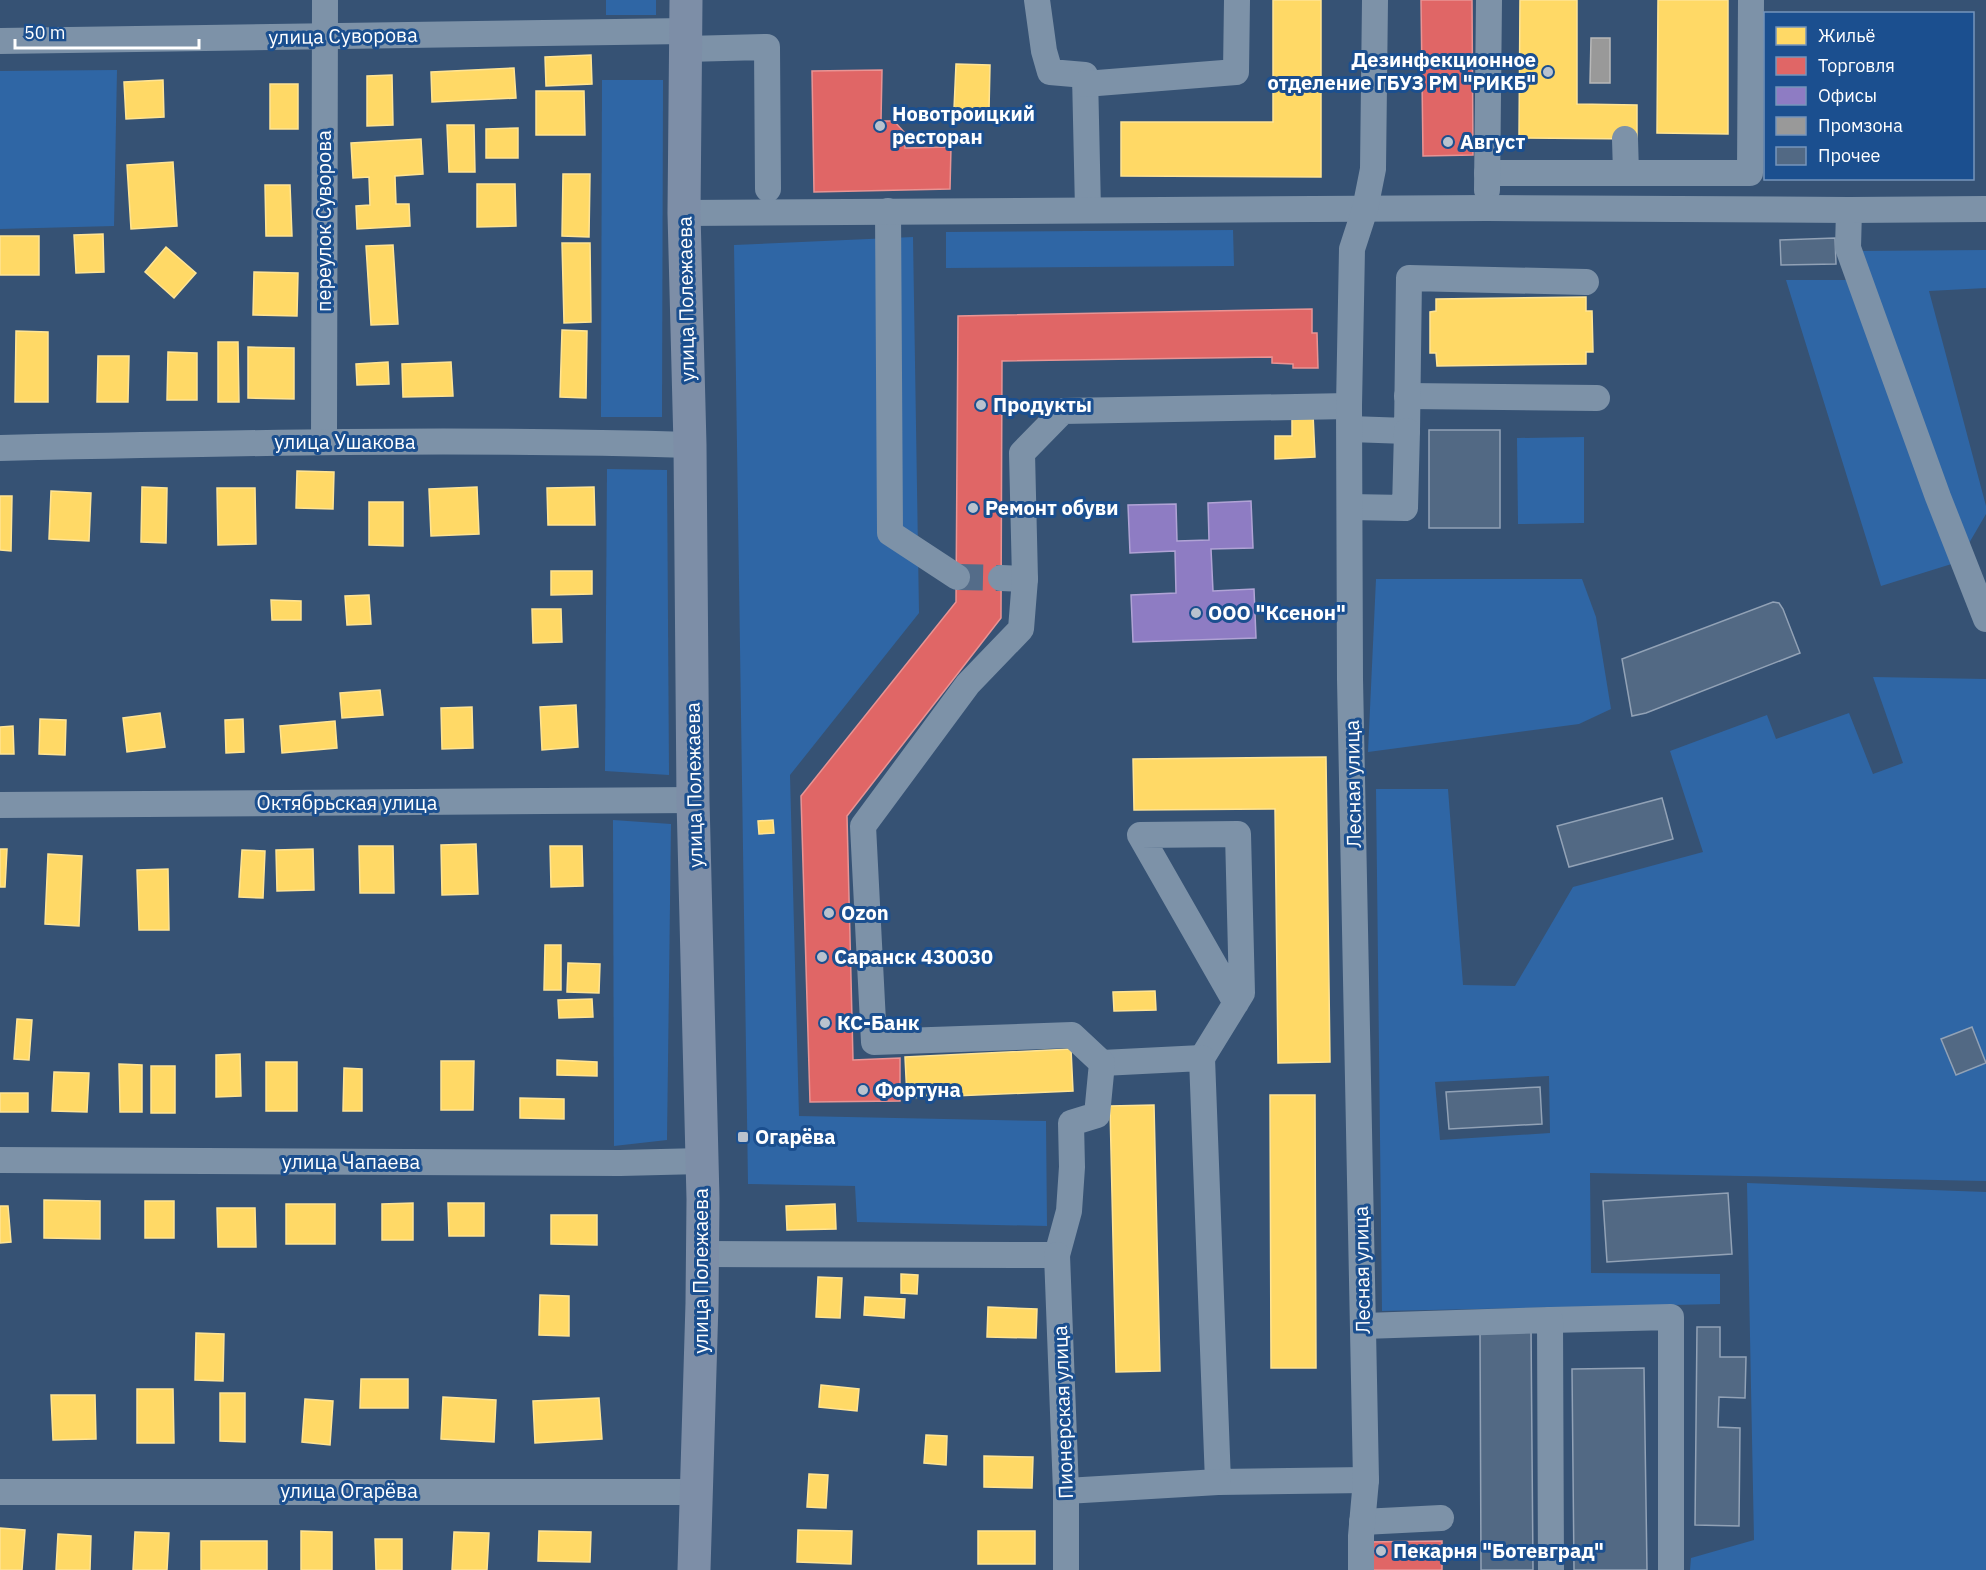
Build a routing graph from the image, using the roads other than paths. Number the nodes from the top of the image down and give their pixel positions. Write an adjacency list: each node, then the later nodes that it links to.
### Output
1 (325, 0): 8 (street, переулок Суворова)
2 (1038, 0): 10 (street)
3 (1237, 0): 10 (street)
4 (1375, 0): 16 (street, Лесная улица)
5 (1489, 0): 12 (street)
6 (1751, 0): 13 (street)
7 (686, 27): 8 (street, улица Суворова); 14 (street, улица Суворова); 21 (main road, улица Полежаева)
8 (325, 37): 9 (street, улица Суворова); 27 (street, переулок Суворова)
9 (0, 41)
10 (1085, 80): 18 (street)
11 (1625, 139): 13 (street)
12 (1487, 173): 13 (street); 15 (street)
13 (1626, 173)
14 (768, 189)
15 (1487, 208): 16 (street); 19 (street)
16 (1365, 209): 18 (street); 25 (street, Лесная улица)
17 (1986, 209): 19 (street)
18 (1088, 210): 20 (street)
19 (1849, 210): 32 (street)
20 (888, 211): 21 (street); 31 (street)
21 (684, 213): 28 (main road, улица Полежаева)
22 (1586, 282): 23 (street)
23 (1407, 396): 24 (street); 26 (street)
24 (1597, 398)
25 (1349, 418): 26 (street); 30 (street, Лесная улица); 37 (street)
26 (1407, 431): 30 (street)
27 (324, 442): 28 (street, улица Ушакова); 29 (street, улица Ушакова)
28 (690, 445): 33 (main road, улица Полежаева)
29 (0, 448)
30 (1350, 507): 43 (street, Лесная улица)
31 (957, 577)
32 (1986, 619)
33 (693, 800): 34 (street, Октябрьская улица); 39 (main road, улица Полежаева)
34 (0, 806)
35 (1236, 1002): 35 (street); 36 (street)
36 (1202, 1058): 37 (street); 45 (street)
37 (1102, 1063): 41 (street, Пионерская улица)
38 (0, 1160): 39 (street, улица Чапаева)
39 (702, 1161): 40 (main road, улица Полежаева)
40 (703, 1254): 41 (street); 48 (main road, улица Полежаева)
41 (1058, 1254): 47 (street, Пионерская улица)
42 (1551, 1320): 43 (street); 54 (street); 55 (street)
43 (1363, 1326): 44 (street, Лесная улица)
44 (1366, 1479): 45 (street); 50 (street, Лесная улица)
45 (1218, 1482): 47 (street)
46 (0, 1491): 48 (street, улица Огарёва)
47 (1066, 1491): 52 (street, Пионерская улица)
48 (697, 1492): 51 (main road, улица Полежаева)
49 (1441, 1518): 50 (street)
50 (1362, 1522): 53 (street, Лесная улица)
51 (694, 1570)
52 (1066, 1570)
53 (1361, 1570)
54 (1551, 1570)
55 (1671, 1570)

